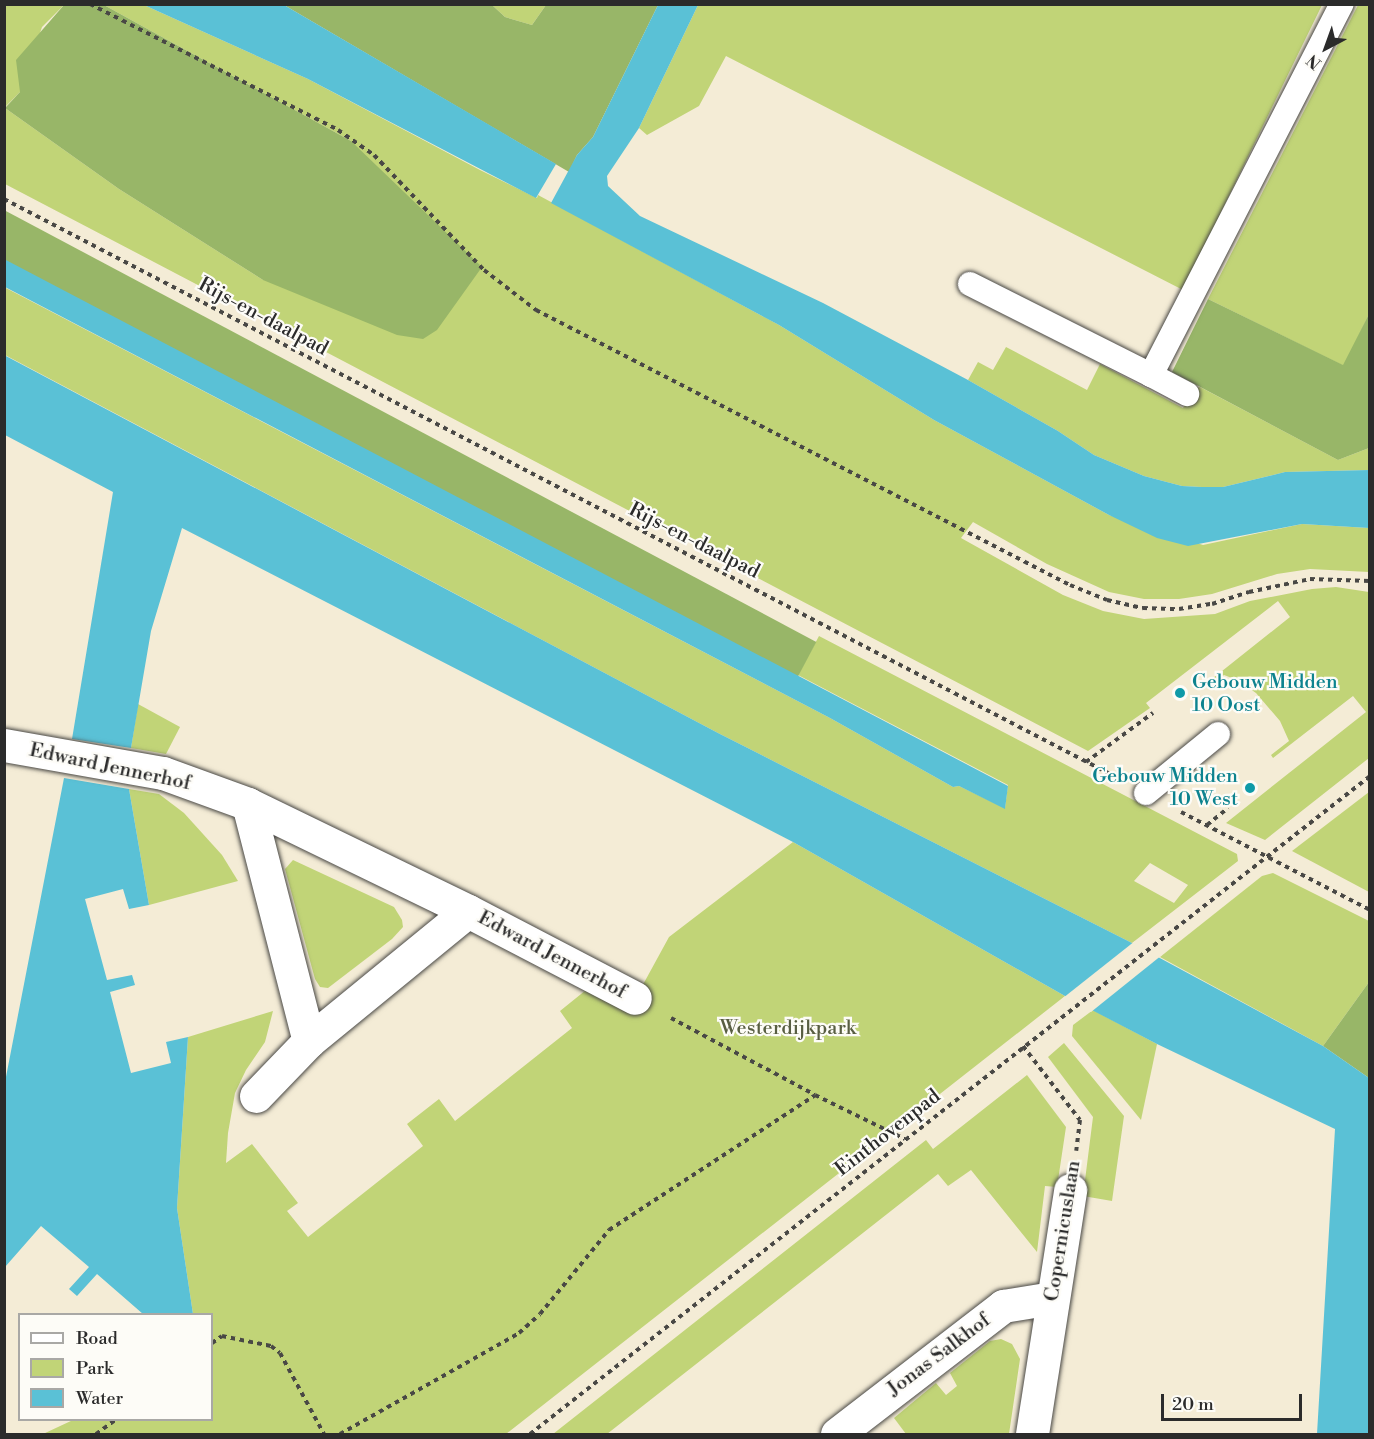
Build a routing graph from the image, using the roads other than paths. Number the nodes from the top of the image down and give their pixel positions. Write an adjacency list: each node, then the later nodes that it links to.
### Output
1 (1342, 4): 3 (lane)
2 (970, 284): 3 (lane)
3 (1151, 375): 4 (lane)
4 (1187, 394)
5 (1218, 734): 7 (lane)
6 (4, 745): 8 (street, Edward Jennerhof)
7 (1146, 793)
8 (248, 804): 9 (street, Edward Jennerhof); 11 (street)
9 (468, 911): 10 (street, Edward Jennerhof); 11 (street, Edward Jennerhof)
10 (635, 998)
11 (309, 1041): 12 (street, Edward Jennerhof)
12 (256, 1096)
13 (1070, 1190): 14 (street, Copernicuslaan)
14 (1052, 1298): 15 (street, Jonas Salkhof); 16 (street, Copernicuslaan)
15 (837, 1434)
16 (1032, 1434)

